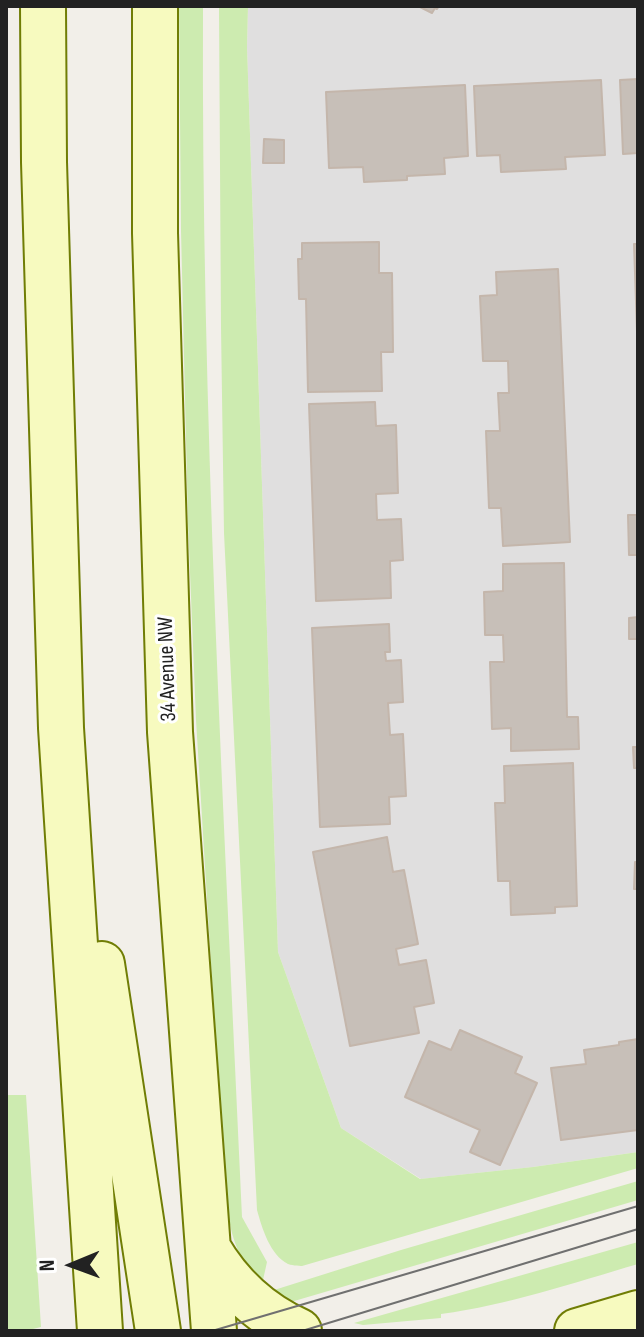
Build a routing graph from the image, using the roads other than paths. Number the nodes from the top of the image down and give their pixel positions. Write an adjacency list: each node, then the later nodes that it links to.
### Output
1 (43, 6): 3 (main road)
2 (155, 6): 4 (main road, 34 Avenue NW)
3 (68, 843): 6 (main road); 7 (main road)
4 (208, 1248): 8 (main road, 34 Avenue NW); 9 (main road)
5 (638, 1313): 10 (main road)
6 (100, 1331)
7 (158, 1331)
8 (214, 1331)
9 (299, 1331)
10 (577, 1331)

